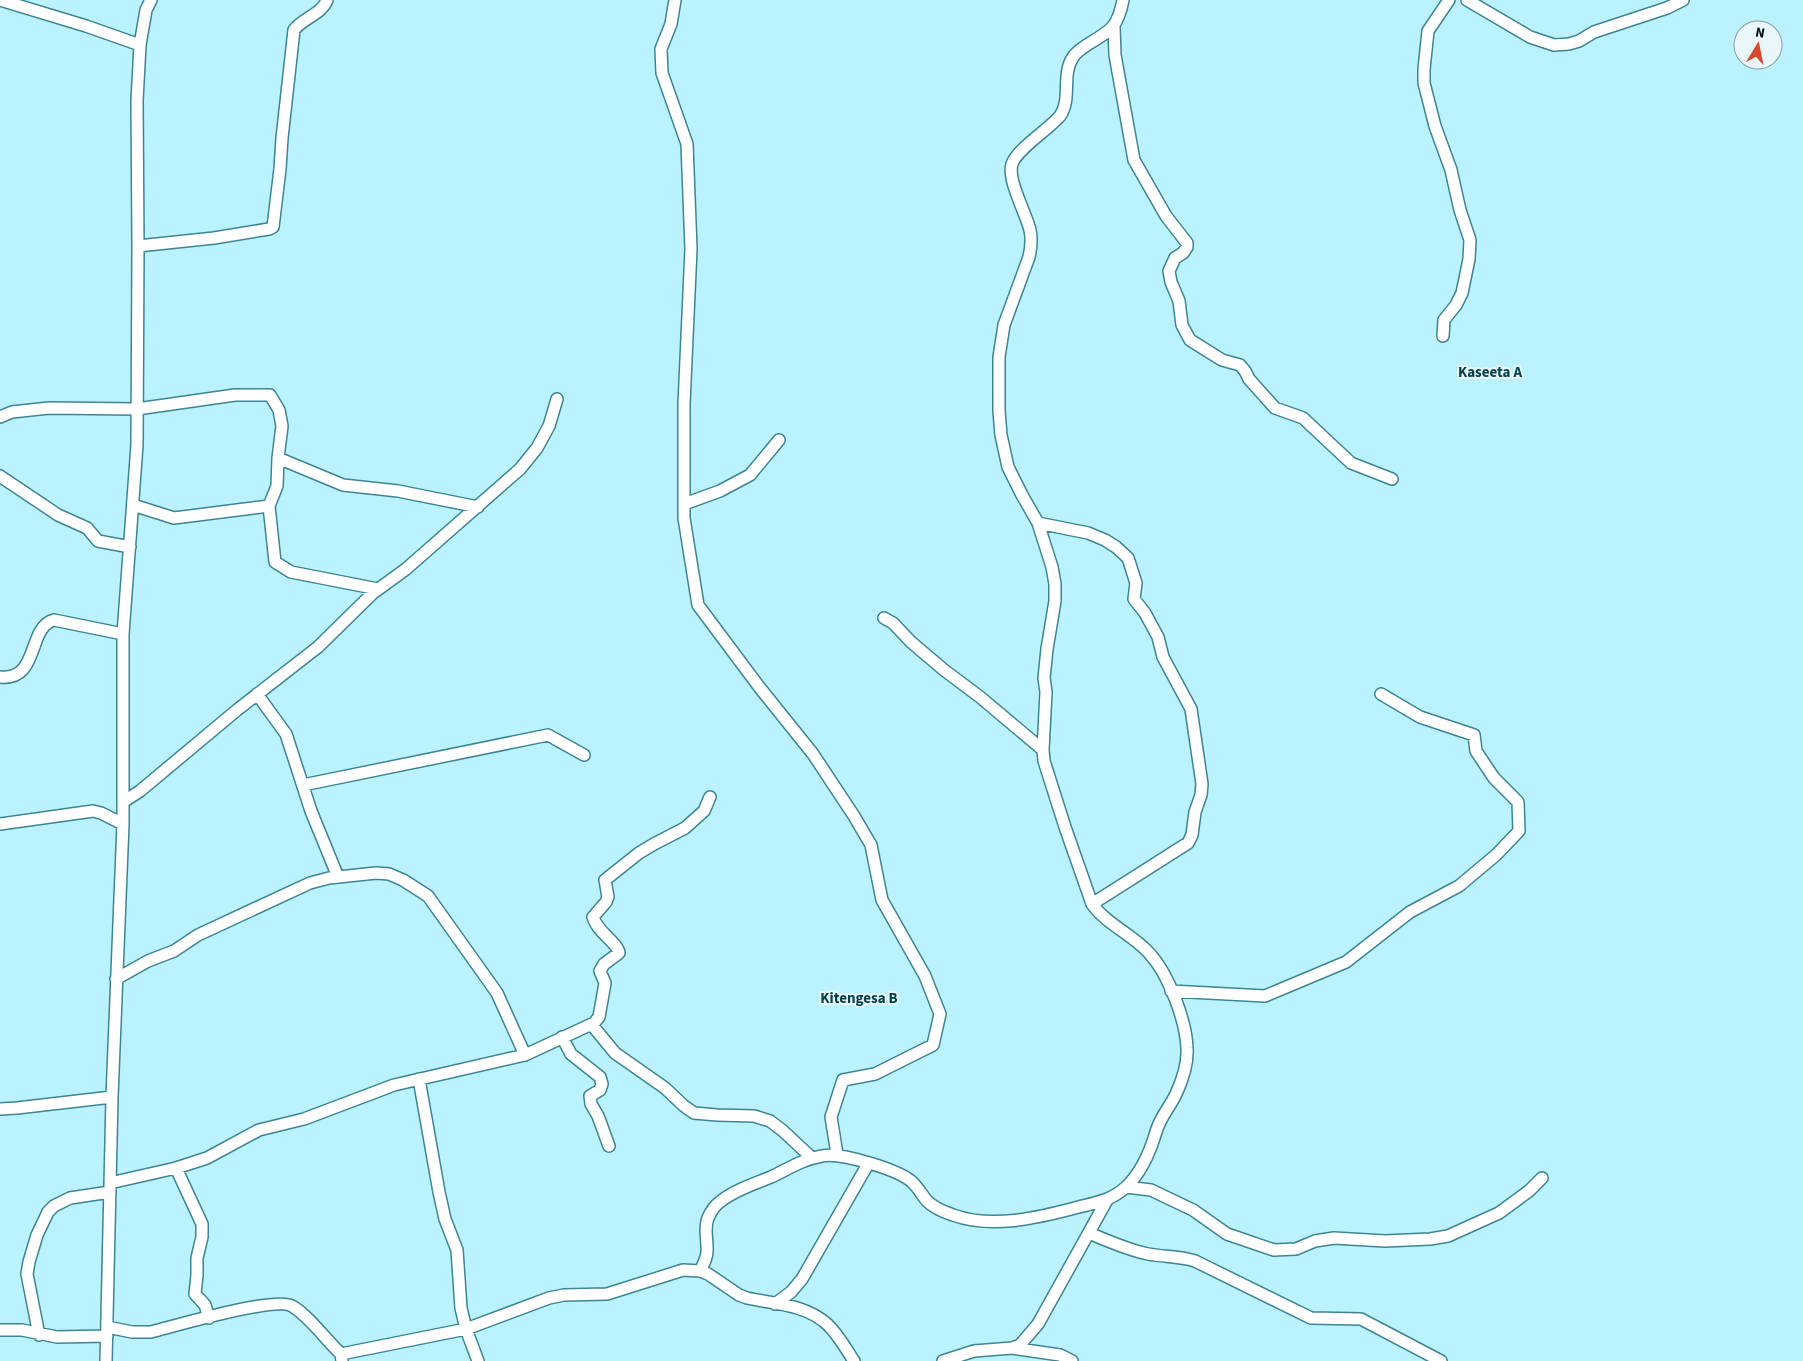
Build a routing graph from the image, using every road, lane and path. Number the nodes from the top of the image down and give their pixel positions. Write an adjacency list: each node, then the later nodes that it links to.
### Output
1 (0, 0): 11 (street)
2 (151, 0): 11 (street)
3 (326, 0): 12 (street)
4 (675, 0): 21 (street)
5 (1122, 0): 10 (street)
6 (1449, 0): 13 (street)
7 (1467, 0): 9 (street)
8 (1683, 0): 9 (street)
9 (1665, 4)
10 (1114, 27): 20 (street); 25 (street)
11 (140, 45): 12 (street)
12 (138, 246): 15 (street)
13 (1443, 336)
14 (557, 399): 24 (street)
15 (137, 409): 16 (street); 18 (street); 22 (street)
16 (0, 417)
17 (780, 440): 21 (street)
18 (278, 458): 23 (street); 24 (street)
19 (0, 476): 26 (street)
20 (1392, 479)
21 (684, 504): 51 (street)
22 (133, 505): 23 (street); 26 (street)
23 (269, 506): 27 (street)
24 (478, 507): 27 (street)
25 (1038, 523): 33 (street); 41 (street)
26 (130, 546): 29 (street)
27 (378, 589): 31 (street)
28 (884, 618): 33 (street)
29 (123, 634): 30 (street); 37 (street)
30 (0, 677)
31 (257, 694): 35 (street); 37 (street)
32 (1381, 694): 43 (street)
33 (1043, 750): 41 (street)
34 (584, 755): 35 (street)
35 (303, 786): 40 (street)
36 (710, 797): 44 (street)
37 (123, 802): 39 (street)
38 (0, 824): 39 (street)
39 (123, 824): 42 (street)
40 (338, 877): 42 (street); 46 (street)
41 (1092, 904): 43 (street)
42 (116, 979): 48 (street)
43 (1171, 991): 57 (street)
44 (592, 1025): 45 (street); 52 (street)
45 (562, 1037): 46 (street); 50 (street)
46 (525, 1055): 47 (street)
47 (420, 1079): 54 (street); 63 (street)
48 (112, 1097): 49 (street); 56 (street)
49 (0, 1109)
50 (609, 1146)
51 (837, 1154): 52 (street); 53 (street)
52 (812, 1158): 60 (street)
53 (868, 1164): 58 (street); 61 (street)
54 (176, 1168): 56 (street); 62 (street)
55 (1542, 1178): 57 (street)
56 (110, 1187): 65 (street); 66 (street)
57 (1126, 1187): 58 (street)
58 (1107, 1200): 59 (street)
59 (1089, 1233): 67 (street); 74 (street)
60 (700, 1271): 61 (street); 63 (street)
61 (775, 1304): 71 (street)
62 (209, 1318): 65 (street); 68 (street)
63 (466, 1328): 68 (street); 70 (street)
64 (0, 1330): 66 (street)
65 (107, 1331): 66 (street); 69 (street)
66 (39, 1335)
67 (1012, 1348): 72 (street); 73 (street)
68 (341, 1358)
69 (106, 1361)
70 (478, 1361)
71 (854, 1361)
72 (943, 1361)
73 (1072, 1361)
74 (1441, 1361)

